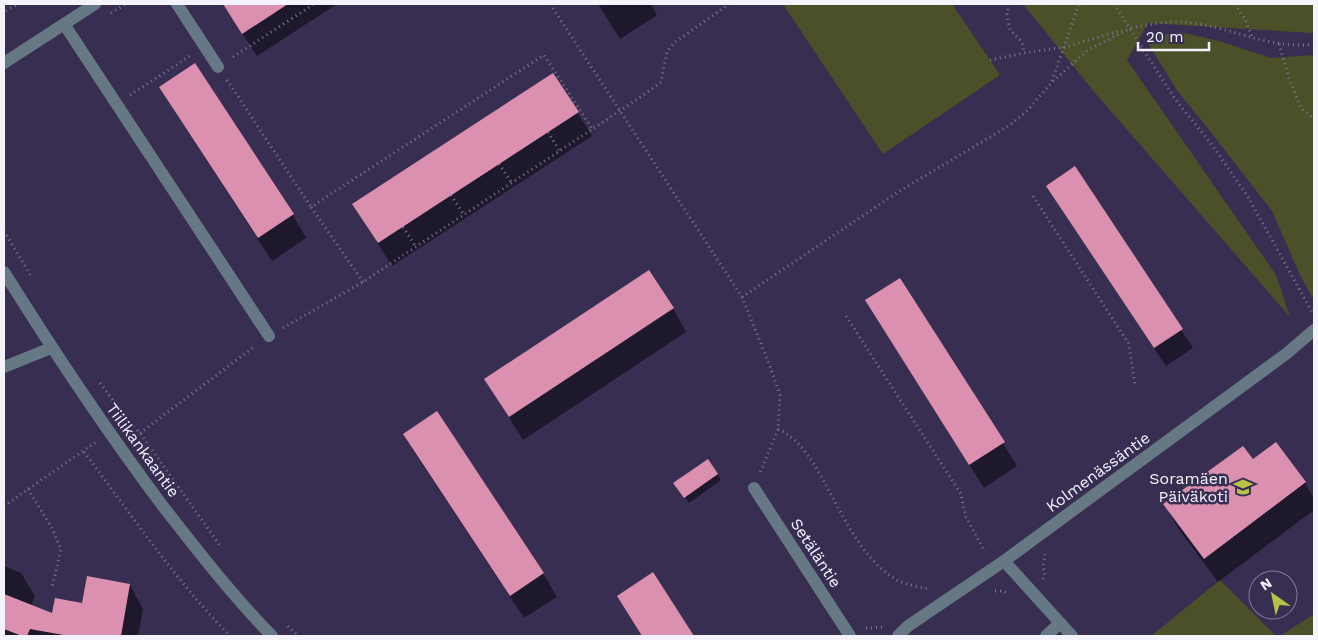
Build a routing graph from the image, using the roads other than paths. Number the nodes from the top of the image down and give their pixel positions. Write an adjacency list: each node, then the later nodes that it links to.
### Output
1 (95, 4): 3 (street)
2 (177, 4): 5 (street)
3 (64, 24): 4 (street); 8 (street)
4 (4, 63)
5 (218, 67)
6 (4, 272): 9 (street, Tiilikankaantie)
7 (1314, 330): 12 (street, Kolmenässäntie)
8 (269, 336)
9 (51, 348): 10 (street); 15 (street, Tiilikankaantie)
10 (4, 367)
11 (754, 488): 16 (street, Setäläntie)
12 (1004, 561): 13 (street); 14 (street, Kolmenässäntie)
13 (1060, 623): 17 (street); 18 (street)
14 (904, 635)
15 (272, 636)
16 (850, 636)
17 (1046, 636)
18 (1072, 636)

